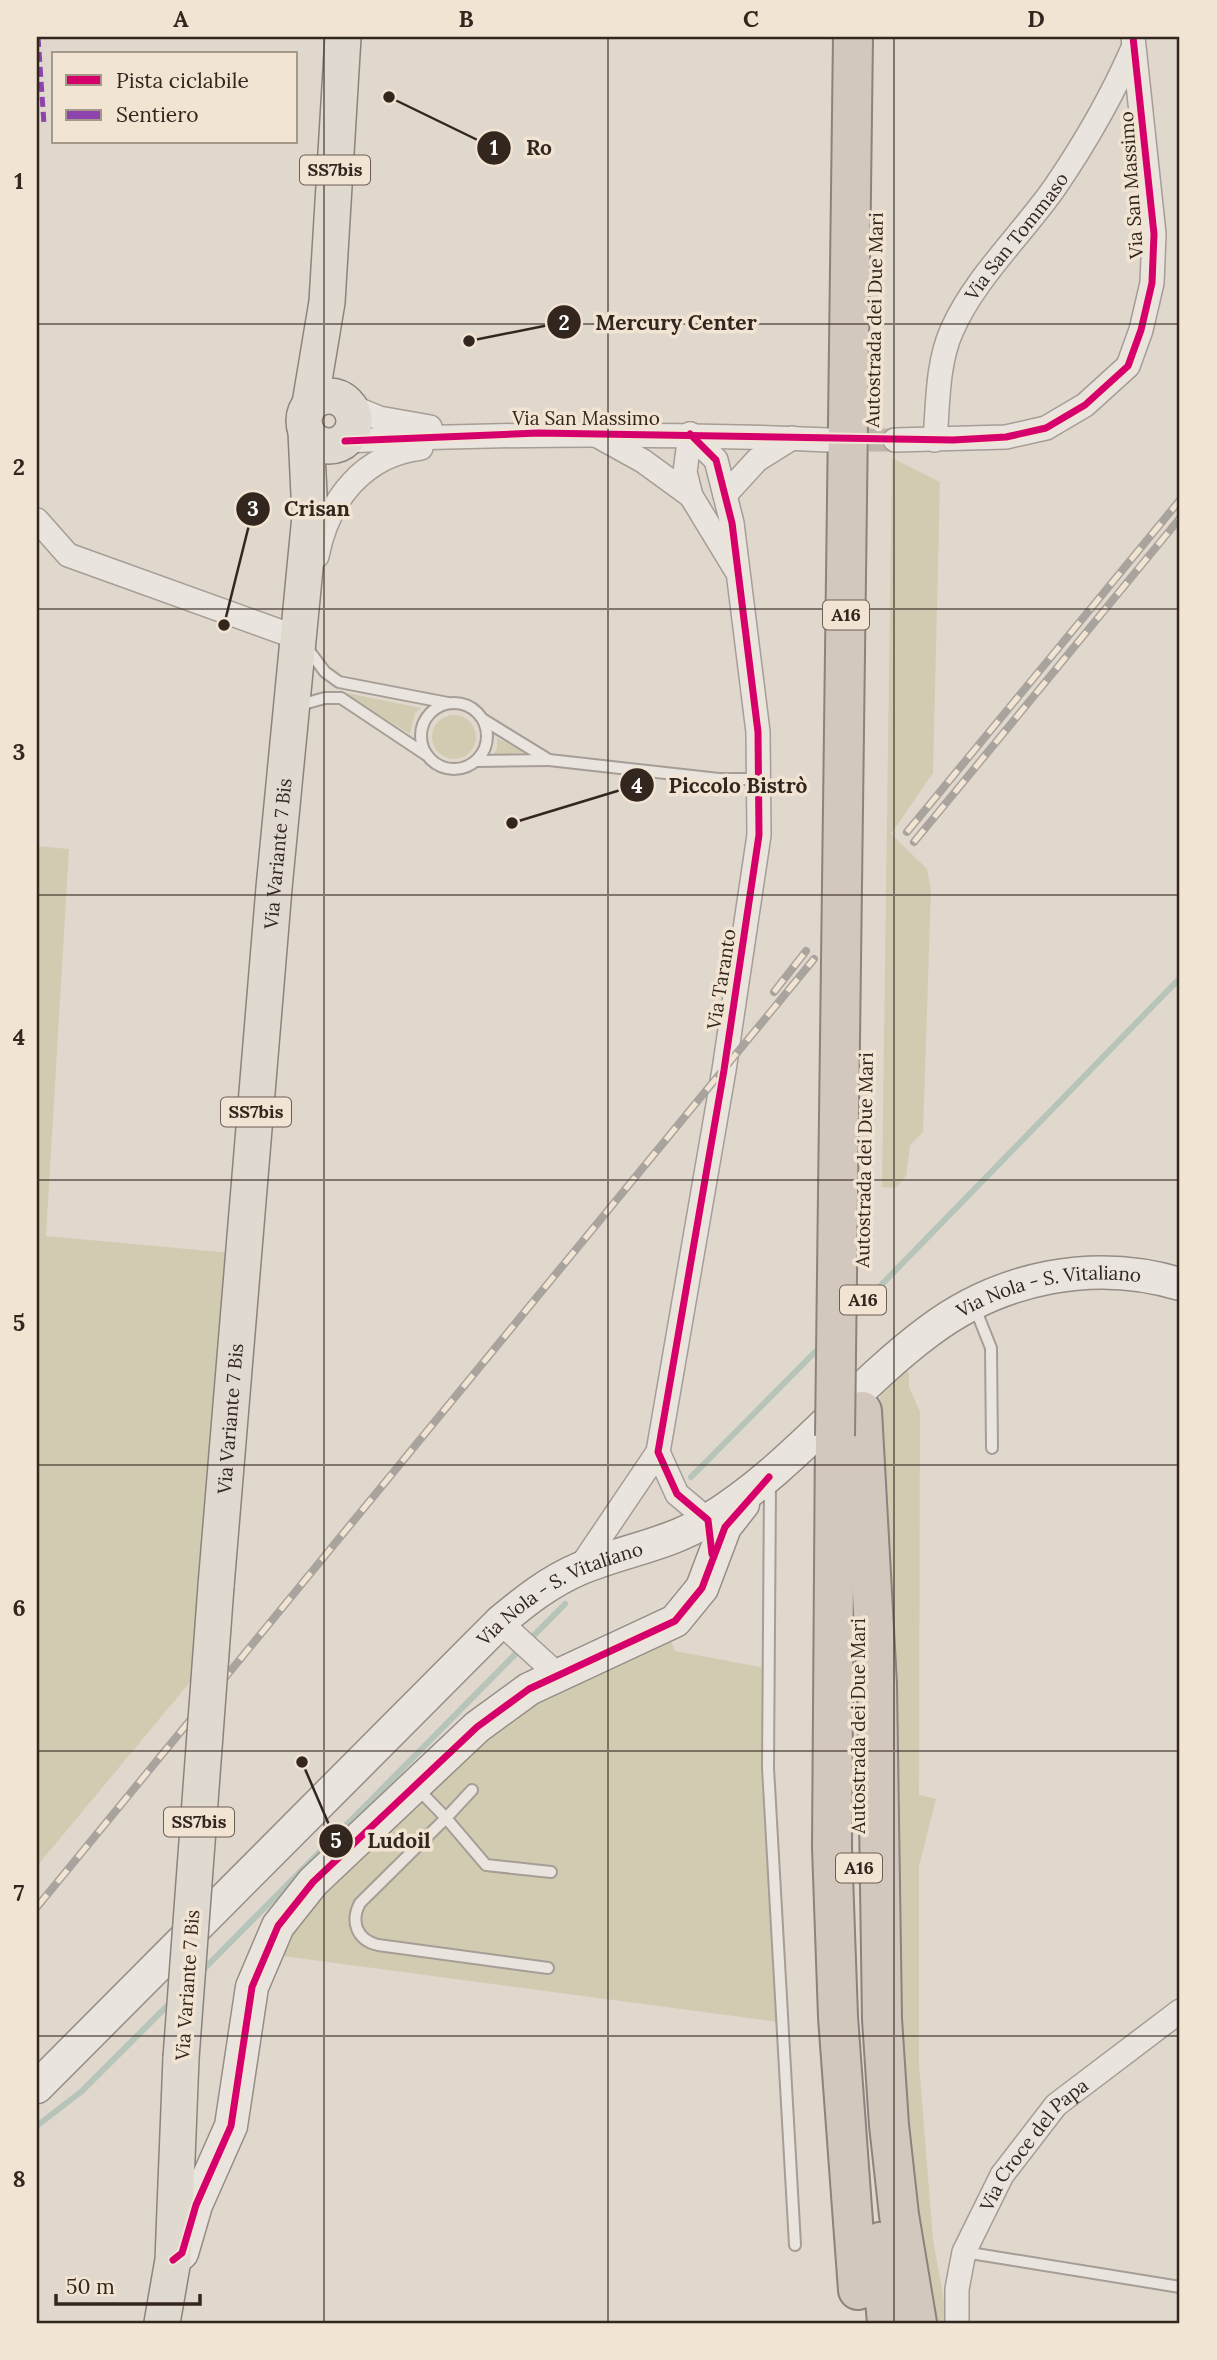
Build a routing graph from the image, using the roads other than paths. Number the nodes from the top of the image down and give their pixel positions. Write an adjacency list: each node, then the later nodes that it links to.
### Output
1 (343, 37): 5 (main road, Via Variante 7 Bis / SS7bis)
2 (853, 37): 30 (highway, Autostrada dei Due Mari / A16)
3 (878, 37): 30 (highway, Autostrada dei Due Mari / A16)
4 (1134, 41): 14 (street, Via San Tommaso); 14 (street, Via San Massimo)
5 (327, 302): 6 (main road, Via Variante 7 Bis / SS7bis); 7 (main road, Via Variante 7 Bis / SS7bis)
6 (348, 404): 7 (main road); 9 (street, Via San Massimo); 15 (main road, SS7bis)
7 (308, 418): 15 (main road); 18 (main road, Via Variante 7 Bis / SS7bis)
8 (593, 433): 9 (street, Via San Massimo); 10 (street, Via San Massimo); 17 (street, Via Taranto)
9 (489, 434): 15 (street, Via San Massimo); 21 (street, Via San Massimo)
10 (690, 434): 11 (street, Via San Massimo); 16 (street, Via Taranto); 17 (street, Via Taranto)
11 (792, 438): 12 (street, Via San Massimo); 16 (street)
12 (828, 440)
13 (895, 440): 14 (street, Via San Massimo)
14 (935, 440)
15 (343, 442): 18 (main road, Via Variante 7 Bis / SS7bis)
16 (725, 495): 20 (street, Via Taranto)
17 (691, 496): 20 (street, Via Taranto)
18 (310, 516): 21 (main road, Via Variante 7 Bis / SS7bis)
19 (37, 520): 22 (street)
20 (740, 575): 29 (street, Via Taranto)
21 (303, 602): 22 (main road, Via Variante 7 Bis / SS7bis)
22 (300, 639): 23 (lane); 24 (main road, Via Variante 7 Bis / SS7bis)
23 (448, 703): 25 (lane); 26 (lane)
24 (293, 707): 26 (lane); 51 (main road, Via Variante 7 Bis / SS7bis, bridge)
25 (483, 719): 27 (lane); 28 (lane)
26 (427, 755): 28 (lane)
27 (549, 760): 28 (lane); 29 (lane)
28 (477, 761)
29 (759, 779): 35 (street, Via Taranto)
30 (851, 1191): 33 (highway, Autostrada dei Due Mari / A16)
31 (1180, 1284): 32 (main road, Via Nola - S. Vitaliano)
32 (974, 1305): 34 (lane); 36 (main road, Via Nola - S. Vitaliano)
33 (849, 1424): 54 (highway, Autostrada dei Due Mari / A16); 55 (highway, Autostrada dei Due Mari / A16); 56 (highway)
34 (992, 1448)
35 (658, 1452): 37 (street); 39 (street)
36 (769, 1477): 37 (main road, Via Nola - S. Vitaliano); 38 (main road); 49 (lane)
37 (708, 1520): 38 (main road); 39 (main road, Via Nola - S. Vitaliano)
38 (712, 1554): 41 (main road)
39 (579, 1569): 40 (main road, Via Nola - S. Vitaliano)
40 (517, 1637): 41 (street); 48 (main road, Via Nola - S. Vitaliano)
41 (558, 1675): 42 (main road)
42 (415, 1786): 44 (lane); 51 (main road)
43 (472, 1790): 44 (lane)
44 (446, 1818): 45 (lane); 46 (lane)
45 (551, 1872)
46 (548, 1968)
47 (1180, 2011): 50 (street, Via Croce del Papa)
48 (37, 2087)
49 (795, 2245)
50 (964, 2252): 52 (lane); 57 (street, Via Croce del Papa)
51 (173, 2260): 53 (main road, Via Variante 7 Bis / SS7bis)
52 (1180, 2287)
53 (162, 2323)
54 (861, 2323)
55 (887, 2323)
56 (917, 2323)
57 (957, 2323)

